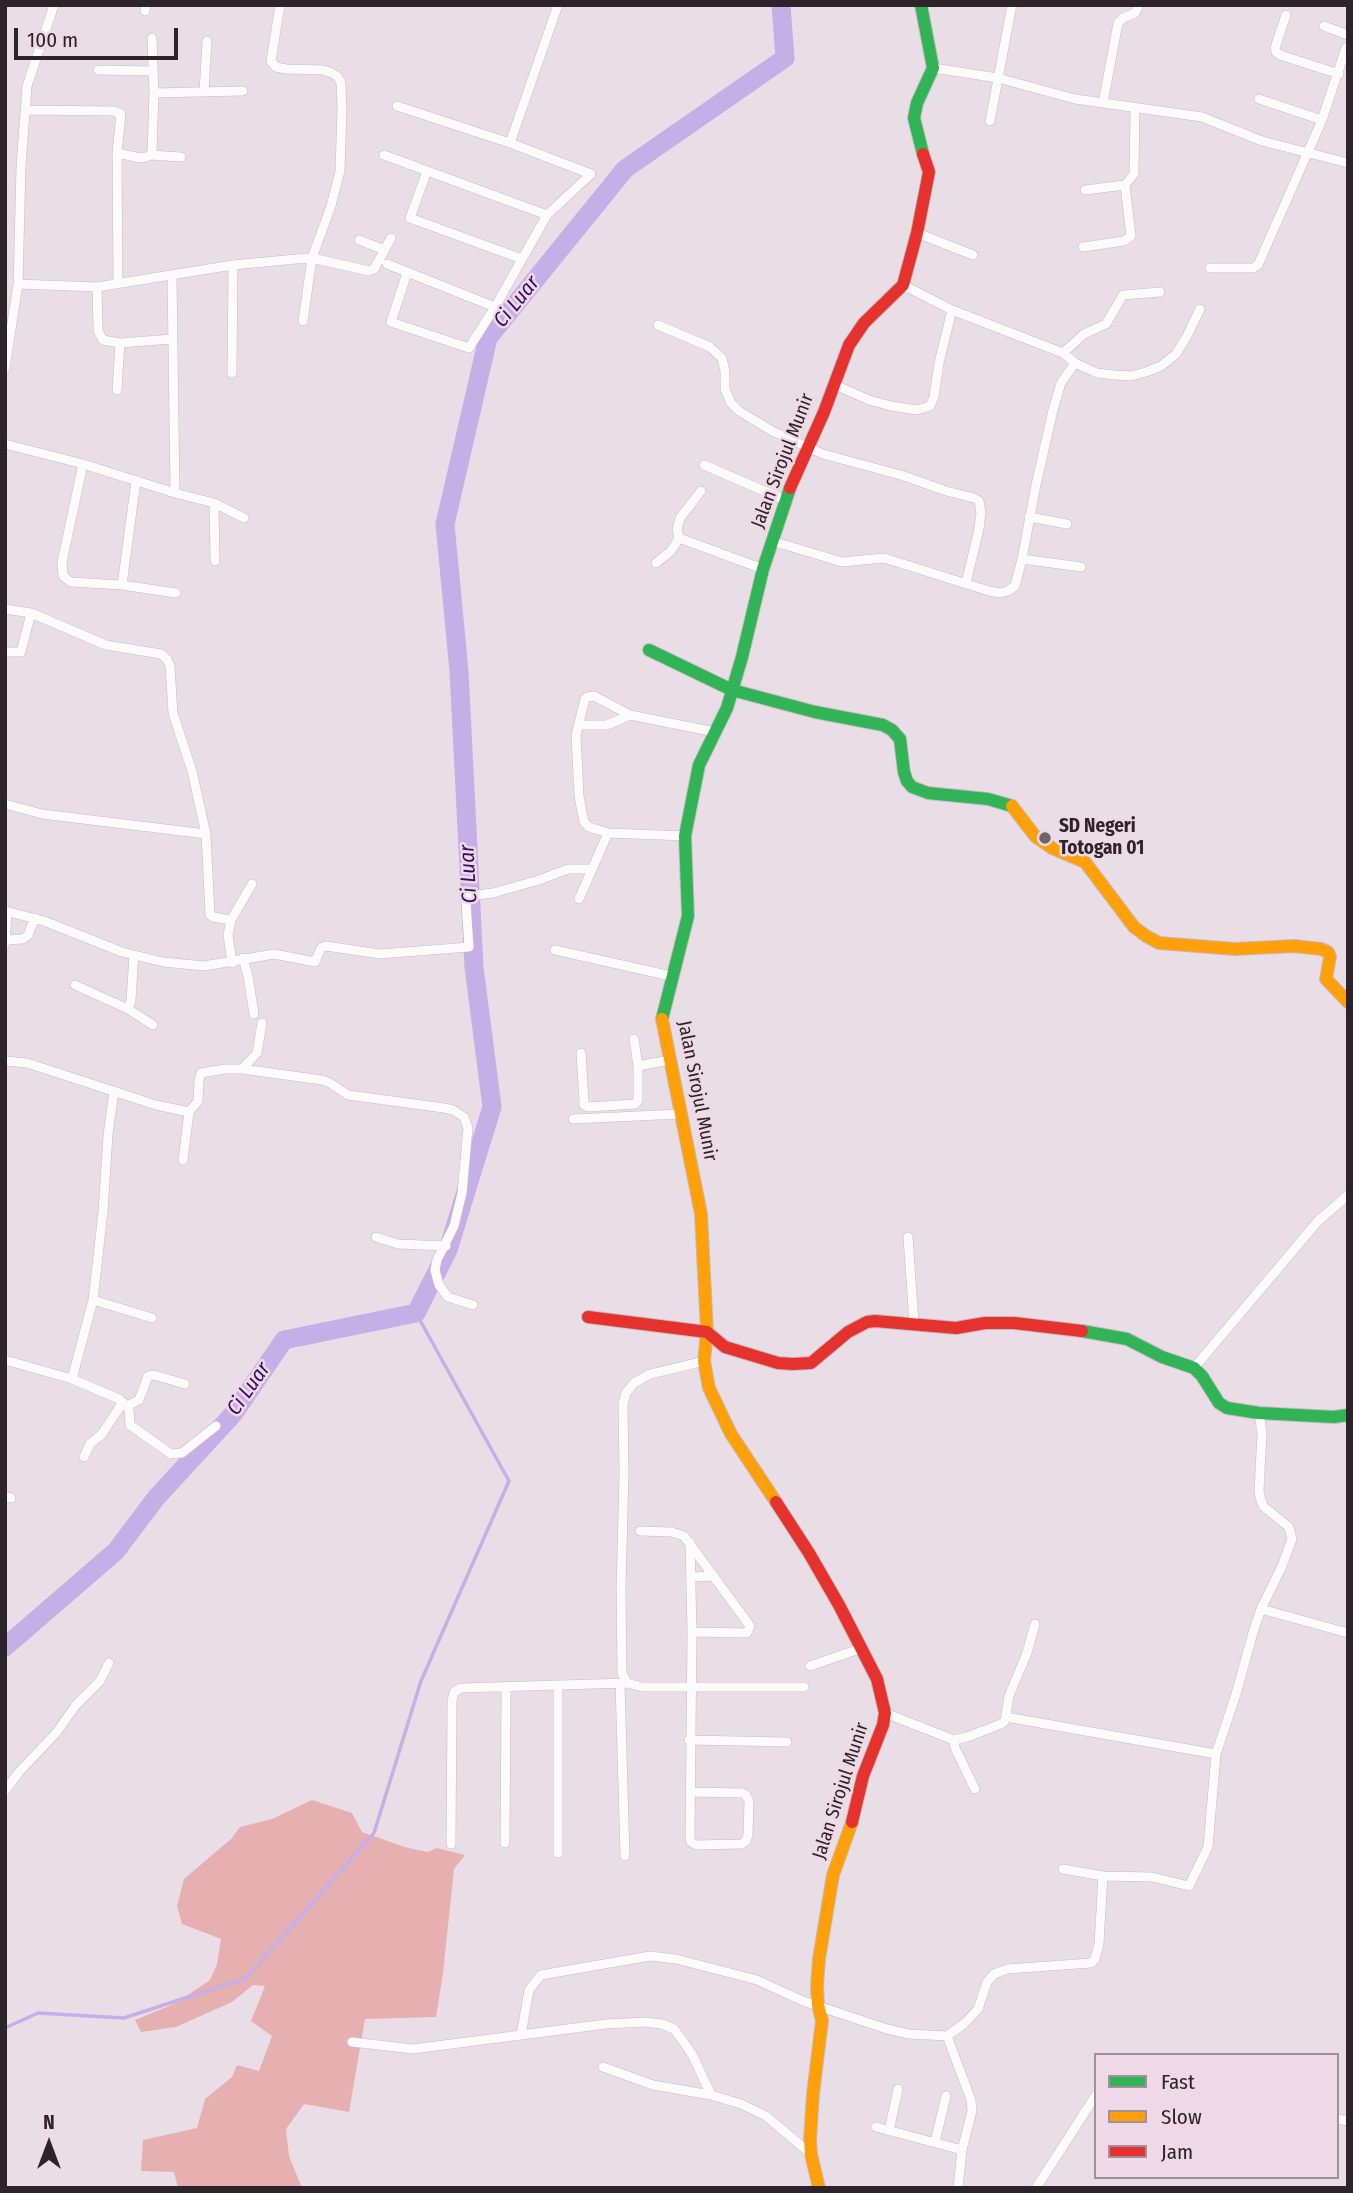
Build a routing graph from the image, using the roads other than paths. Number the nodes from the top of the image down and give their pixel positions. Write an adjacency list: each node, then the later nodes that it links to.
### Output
1 (54, 5): 25 (street)
2 (280, 5): 45 (street)
3 (558, 5): 28 (street)
4 (921, 5): 13 (street)
5 (1012, 5): 17 (street)
6 (1139, 5): 22 (street)
7 (1286, 15): 16 (street)
8 (1324, 26): 9 (street)
9 (1348, 36)
10 (152, 38): 15 (street)
11 (207, 41): 19 (street)
12 (1346, 48): 16 (street)
13 (933, 68): 17 (street); 39 (street, Jalan Sirojul Munir)
14 (98, 70): 15 (street)
15 (152, 71): 20 (street)
16 (1339, 74): 26 (street)
17 (998, 78): 22 (street); 27 (street)
18 (243, 91): 19 (street)
19 (204, 92): 20 (street)
20 (154, 93): 31 (street)
21 (1259, 99): 26 (street)
22 (1103, 103): 24 (street)
23 (397, 106): 28 (street)
24 (1135, 108): 29 (street); 36 (street)
25 (25, 110): 30 (street); 52 (street)
26 (1322, 120): 29 (street)
27 (990, 121)
28 (510, 143): 38 (street)
29 (1306, 152): 34 (street); 49 (street)
30 (117, 153): 31 (street); 53 (street)
31 (150, 155): 33 (street)
32 (384, 155): 35 (street)
33 (181, 157)
34 (1348, 163)
35 (427, 171): 38 (street); 46 (street)
36 (1125, 185): 37 (street); 42 (street)
37 (1085, 190)
38 (547, 215): 46 (street)
39 (917, 233): 44 (street); 54 (street, Jalan Sirojul Munir)
40 (391, 238): 43 (street)
41 (359, 240): 43 (street)
42 (1083, 247)
43 (385, 250): 45 (street)
44 (973, 255)
45 (312, 258): 48 (street); 60 (street)
46 (522, 260): 57 (street)
47 (387, 264): 50 (street)
48 (233, 265): 51 (street); 68 (street)
49 (1210, 268)
50 (407, 273): 57 (street); 57 (street)
51 (172, 275): 53 (street); 62 (street)
52 (18, 284): 55 (street); 64 (street)
53 (118, 284): 55 (street)
54 (903, 285): 59 (street); 69 (street, Jalan Sirojul Munir)
55 (97, 287): 63 (street)
56 (1160, 292): 65 (street)
57 (495, 307)
58 (1200, 309): 66 (street)
59 (952, 310): 65 (street); 69 (street)
60 (303, 321)
61 (658, 325): 72 (street)
62 (172, 339): 63 (street); 77 (street)
63 (120, 343): 70 (street)
64 (7, 344): 67 (street)
65 (1063, 354): 66 (street)
66 (1075, 363): 80 (street)
67 (5, 368)
68 (232, 373)
69 (833, 384): 72 (street, Jalan Sirojul Munir)
70 (117, 390)
71 (5, 444): 73 (street)
72 (807, 447): 78 (street, Jalan Sirojul Munir); 90 (street)
73 (83, 464): 75 (street); 91 (street)
74 (704, 465): 78 (street)
75 (136, 481): 77 (street); 91 (street)
76 (701, 491): 83 (street)
77 (175, 493): 79 (street)
78 (785, 500): 84 (street, Jalan Sirojul Munir)
79 (214, 503): 81 (street); 86 (street)
80 (1029, 517): 82 (street); 85 (street)
81 (244, 518)
82 (1067, 524)
83 (679, 538): 87 (street); 89 (street)
84 (772, 541): 89 (street, Jalan Sirojul Munir); 90 (street)
85 (1023, 559): 88 (street); 90 (street)
86 (215, 561)
87 (656, 563)
88 (1081, 567)
89 (764, 569): 97 (street, Jalan Sirojul Munir)
90 (966, 583)
91 (122, 584): 92 (street)
92 (176, 593)
93 (5, 609): 94 (street)
94 (31, 613): 96 (street); 103 (street)
95 (649, 650): 97 (street)
96 (5, 652)
97 (732, 690): 100 (street, Jalan Sirojul Munir); 118 (street)
98 (630, 715): 99 (street); 99 (street); 100 (street)
99 (578, 725): 102 (street)
100 (715, 732): 104 (street, Jalan Sirojul Munir)
101 (5, 804): 103 (street)
102 (608, 833): 104 (street); 105 (street)
103 (206, 834): 110 (street)
104 (685, 836): 116 (street, Jalan Sirojul Munir)
105 (593, 869): 107 (street); 114 (street)
106 (252, 884): 110 (street)
107 (579, 899)
108 (6, 911): 109 (street); 111 (street)
109 (34, 918): 111 (street); 113 (street)
110 (231, 920): 115 (street)
111 (5, 942)
112 (555, 950): 116 (street)
113 (134, 955): 115 (street); 119 (street)
114 (243, 958): 115 (street); 120 (street)
115 (232, 963)
116 (671, 976): 125 (street, Jalan Sirojul Munir)
117 (75, 985): 119 (street)
118 (1348, 1002)
119 (128, 1009): 122 (street)
120 (254, 1014)
121 (262, 1023): 128 (street)
122 (153, 1024)
123 (634, 1039): 127 (street)
124 (581, 1053): 127 (street)
125 (669, 1060): 127 (street); 131 (street, Jalan Sirojul Munir)
126 (5, 1061): 129 (street)
127 (638, 1066)
128 (242, 1069): 130 (street); 137 (street)
129 (114, 1091): 130 (street); 138 (street)
130 (189, 1112): 133 (street)
131 (680, 1114): 132 (street); 143 (street, Jalan Sirojul Munir)
132 (573, 1119)
133 (183, 1160)
134 (1348, 1195): 146 (street)
135 (376, 1237): 137 (street)
136 (908, 1237): 142 (street)
137 (446, 1246): 139 (street)
138 (93, 1300): 141 (street); 147 (street)
139 (473, 1305)
140 (588, 1317): 143 (street)
141 (152, 1318)
142 (914, 1323): 143 (street); 146 (street)
143 (707, 1332): 145 (street, Jalan Sirojul Munir)
144 (5, 1360): 147 (street)
145 (704, 1361): 162 (street, Jalan Sirojul Munir); 165 (street)
146 (1194, 1368): 150 (street)
147 (72, 1379): 149 (street)
148 (185, 1384): 149 (street)
149 (125, 1404): 152 (street); 153 (street)
150 (1259, 1413): 151 (street); 158 (street)
151 (1348, 1415)
152 (216, 1426)
153 (84, 1457)
154 (640, 1531): 155 (street)
155 (690, 1542): 156 (street); 157 (street)
156 (714, 1576): 157 (street); 160 (street)
157 (691, 1577): 160 (street)
158 (1261, 1609): 161 (street); 175 (street)
159 (1035, 1624): 171 (street)
160 (692, 1632): 169 (street)
161 (1348, 1633)
162 (862, 1648): 164 (street); 170 (street, Jalan Sirojul Munir)
163 (110, 1663): 177 (street)
164 (810, 1666)
165 (623, 1683): 166 (street); 169 (street); 182 (street)
166 (558, 1685): 167 (street); 181 (street)
167 (506, 1687): 179 (street); 180 (street)
168 (804, 1687): 169 (street)
169 (691, 1688): 172 (street)
170 (885, 1713): 173 (street); 185 (street, Jalan Sirojul Munir)
171 (1006, 1717): 173 (street); 175 (street)
172 (690, 1740): 174 (street); 178 (street)
173 (954, 1740): 176 (street)
174 (787, 1742)
175 (1216, 1754): 184 (street)
176 (975, 1789)
177 (5, 1791)
178 (691, 1792): 178 (street)
179 (505, 1843)
180 (451, 1844)
181 (558, 1853)
182 (625, 1856)
183 (1063, 1869): 184 (street)
184 (1102, 1876): 187 (street)
185 (818, 2005): 186 (street); 187 (street); 198 (street, Jalan Sirojul Munir)
186 (521, 2035): 188 (street); 191 (street)
187 (947, 2036): 197 (street)
188 (352, 2042)
189 (603, 2067): 191 (street)
190 (898, 2089): 195 (street)
191 (711, 2095): 198 (street)
192 (946, 2096): 196 (street)
193 (1094, 2098): 201 (street)
194 (876, 2127): 195 (street)
195 (889, 2131): 196 (street)
196 (935, 2142): 197 (street)
197 (962, 2150): 200 (street)
198 (811, 2154): 199 (street, Jalan Sirojul Munir)
199 (819, 2188)
200 (958, 2188)
201 (1035, 2188)

